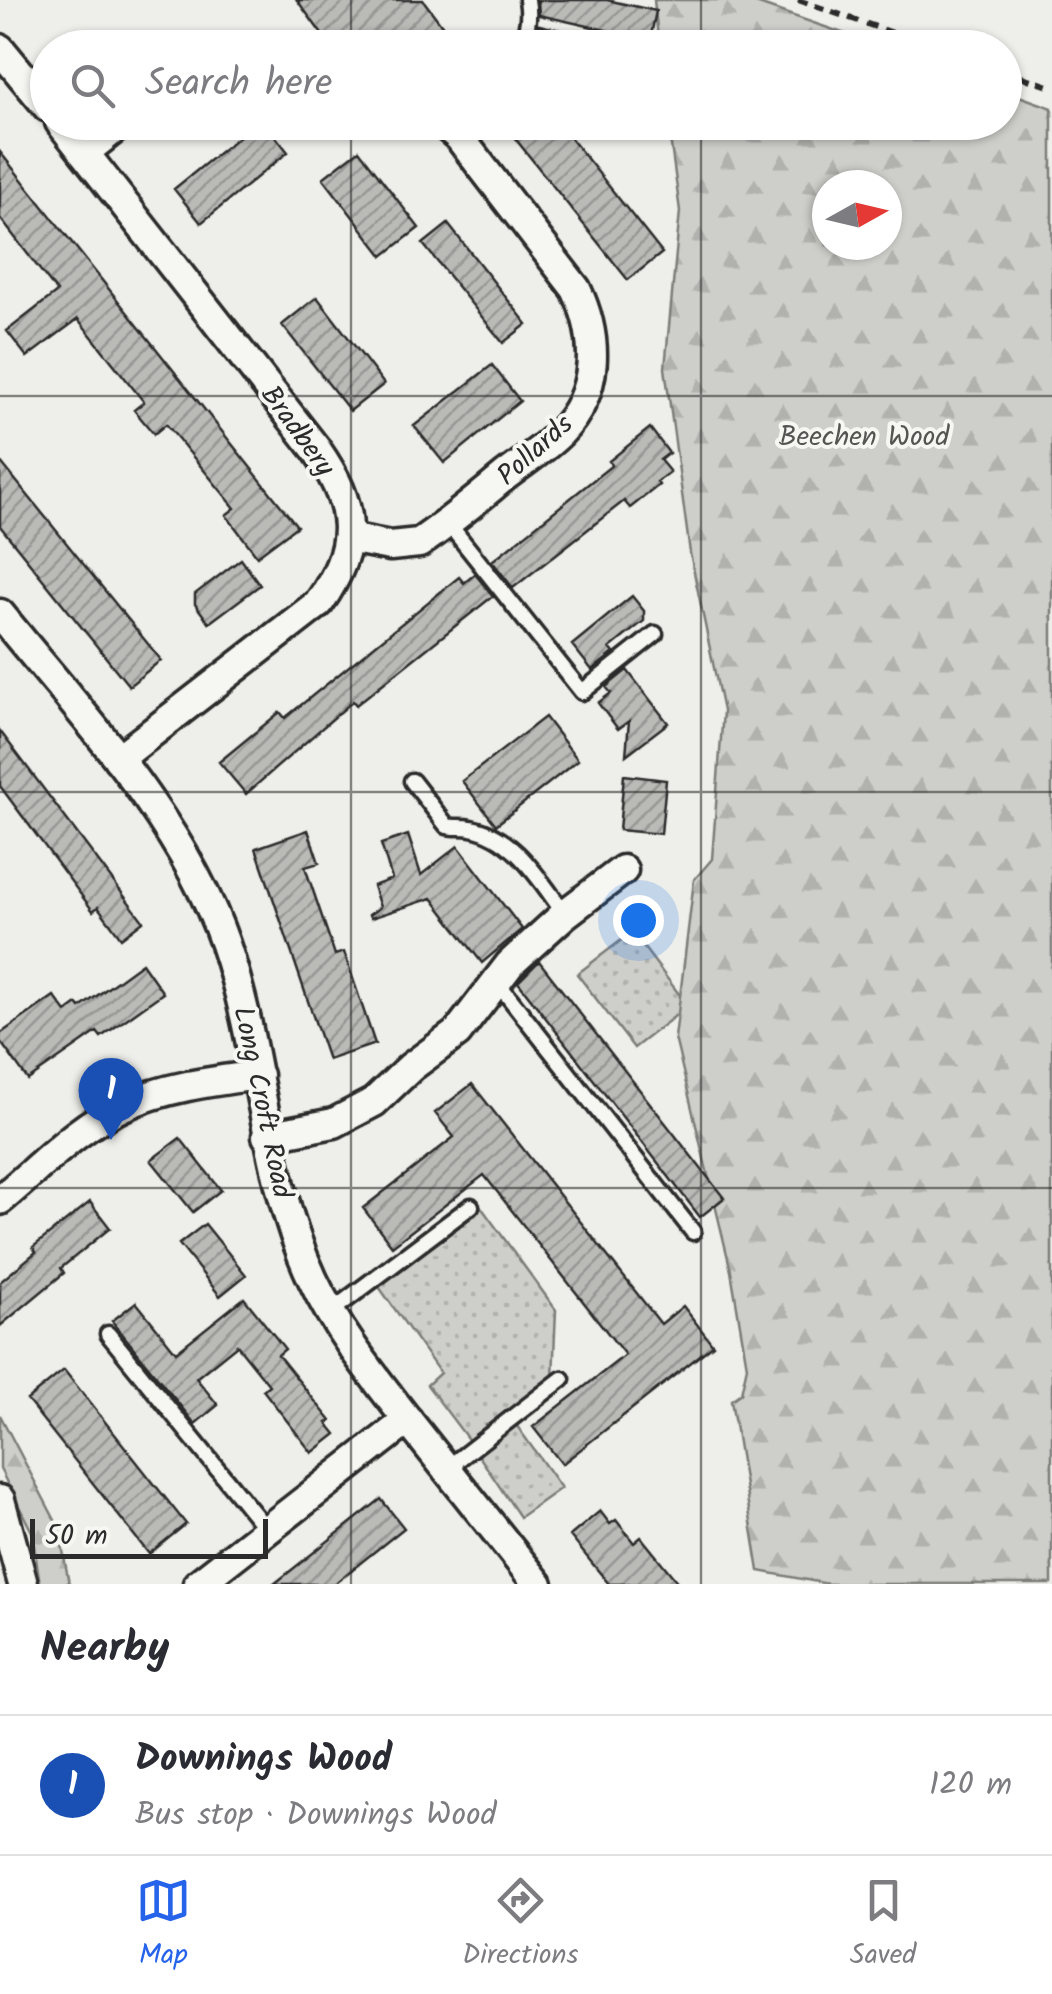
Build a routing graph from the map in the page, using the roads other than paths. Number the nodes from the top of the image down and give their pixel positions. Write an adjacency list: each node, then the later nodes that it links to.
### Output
1 (527, 0): 2 (lane)
2 (524, 30)
3 (0, 49): 4 (street)
4 (30, 85)
5 (75, 140): 8 (street, Bradbery)
6 (101, 140): 8 (street)
7 (461, 140): 9 (street, Pollards)
8 (85, 152): 10 (street, Bradbery)
9 (448, 523): 10 (street, Pollards); 12 (lane)
10 (348, 538): 13 (street, Bradbery)
11 (0, 614): 13 (street, Long Croft Road)
12 (655, 634)
13 (118, 759): 18 (street, Long Croft Road)
14 (412, 781): 16 (lane)
15 (623, 870): 16 (street)
16 (566, 914): 17 (street)
17 (497, 982): 19 (street); 23 (lane)
18 (258, 1075): 19 (street, Long Croft Road); 21 (street)
19 (267, 1136): 24 (street, Long Croft Road)
20 (0, 1162): 21 (street)
21 (9, 1192)
22 (471, 1206): 24 (lane)
23 (693, 1232)
24 (329, 1312): 27 (street, Long Croft Road)
25 (108, 1334): 30 (lane)
26 (562, 1379): 28 (lane)
27 (408, 1420): 28 (street, Long Croft Road); 30 (street)
28 (446, 1469): 33 (street, Long Croft Road)
29 (1, 1503): 31 (street)
30 (266, 1530): 32 (street)
31 (23, 1584)
32 (198, 1584)
33 (538, 1584)

